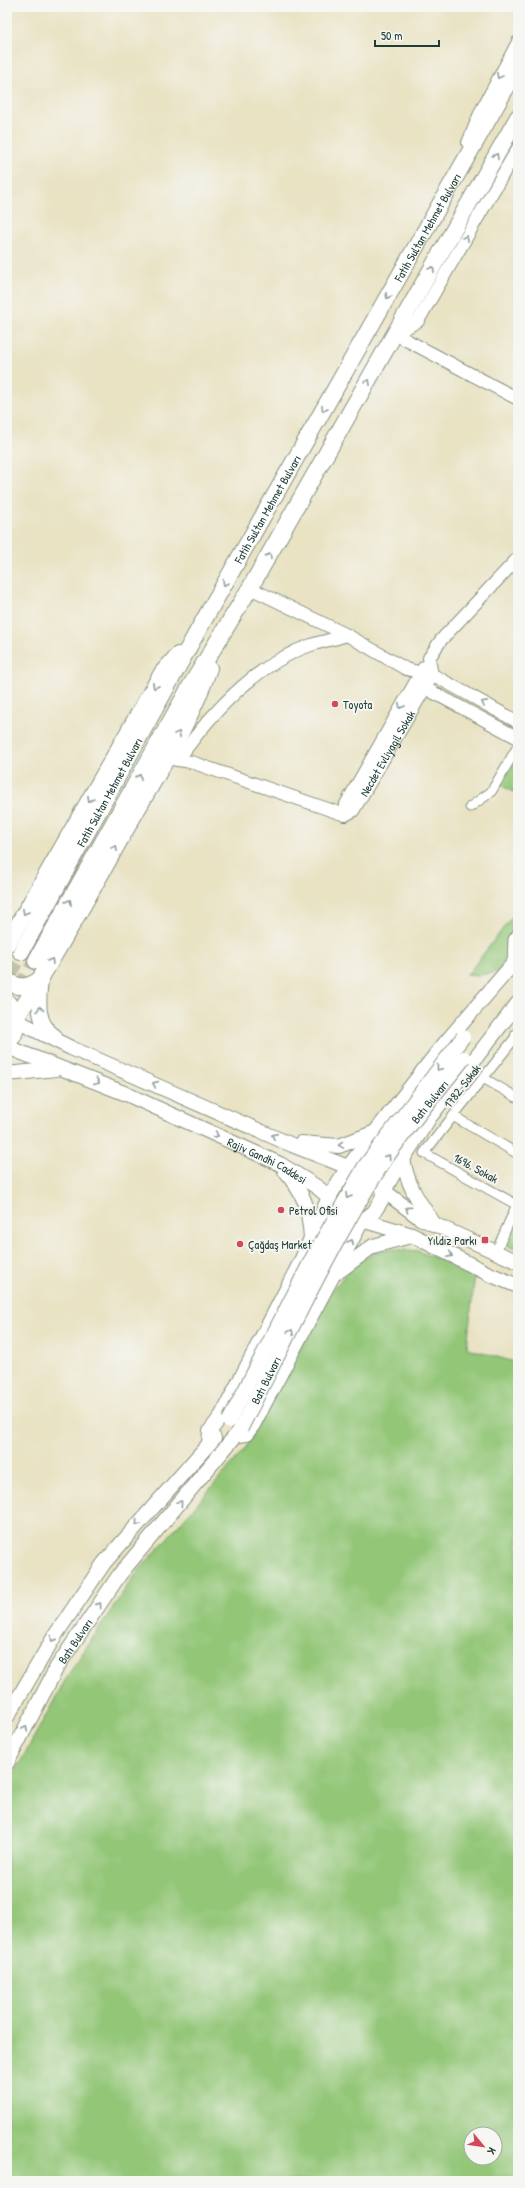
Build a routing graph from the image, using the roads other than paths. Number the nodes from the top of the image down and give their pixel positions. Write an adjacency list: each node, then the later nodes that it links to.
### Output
1 (518, 42): 5 (street, one-way to 5)
2 (518, 67): 5 (highway, Fatih Sultan Mehmet Bulvarı)
3 (518, 117): 6 (highway, Fatih Sultan Mehmet Bulvarı, one-way to 3)
4 (518, 148): 6 (street, one-way to 4)
5 (455, 178): 21 (highway, Fatih Sultan Mehmet Bulvarı, one-way to 21)
6 (395, 334): 7 (street); 9 (highway, Fatih Sultan Mehmet Bulvarı, one-way to 6)
7 (518, 399)
8 (518, 558): 12 (street)
9 (250, 588): 10 (street); 11 (highway, Fatih Sultan Mehmet Bulvarı)
10 (347, 636): 12 (street); 17 (street)
11 (216, 644): 17 (highway, one-way to 11); 22 (highway, Fatih Sultan Mehmet Bulvarı, one-way to 11)
12 (423, 676): 13 (street, Necdet Evliyagil Sokak); 14 (street, one-way to 12); 19 (street, one-way to 19)
13 (425, 688): 15 (street); 19 (street, Necdet Evliyagil Sokak)
14 (518, 722)
15 (518, 738)
16 (518, 746): 18 (street)
17 (172, 759): 19 (street); 24 (highway, one-way to 17)
18 (470, 808)
19 (345, 815)
20 (518, 932): 23 (street)
21 (14, 948)
22 (36, 961)
23 (516, 962): 39 (main road); 58 (main road, Batı Bulvarı, one-way to 58, bridge)
24 (41, 979): 25 (highway); 29 (highway); 33 (main road, one-way to 24)
25 (7, 980)
26 (518, 992): 57 (main road, Batı Bulvarı, one-way to 26, bridge)
27 (7, 1002): 29 (highway)
28 (518, 1003): 43 (main road)
29 (16, 1019): 31 (highway); 33 (main road, Rajiv Gandhi Caddesi)
30 (518, 1035): 36 (street, 1782. Sokak)
31 (7, 1043)
32 (7, 1047): 34 (main road, Rajiv Gandhi Caddesi)
33 (71, 1048): 40 (main road, Rajiv Gandhi Caddesi, one-way to 33)
34 (60, 1068): 35 (main road); 44 (main road, Rajiv Gandhi Caddesi, one-way to 44)
35 (7, 1074)
36 (483, 1078): 37 (street); 38 (street, 1782. Sokak)
37 (518, 1098)
38 (453, 1116): 41 (street, 1782. Sokak); 42 (street)
39 (377, 1131): 40 (main road, one-way to 40); 45 (main road)
40 (292, 1144): 45 (main road, Rajiv Gandhi Caddesi)
41 (424, 1152): 48 (street, 1696. Sokak)
42 (518, 1154)
43 (403, 1158): 46 (main road); 50 (main road)
44 (280, 1164): 47 (main road, Rajiv Gandhi Caddesi); 52 (main road)
45 (348, 1167): 46 (main road, Rajiv Gandhi Caddesi); 47 (main road)
46 (384, 1191): 49 (main road); 50 (main road, Rajiv Gandhi Caddesi, one-way to 46)
47 (329, 1197): 49 (main road, Rajiv Gandhi Caddesi); 52 (main road)
48 (517, 1204): 53 (street)
49 (362, 1222): 51 (main road, Rajiv Gandhi Caddesi); 55 (main road, one-way to 49)
50 (435, 1225): 54 (main road, Rajiv Gandhi Caddesi)
51 (412, 1235): 55 (main road); 56 (main road, Rajiv Gandhi Caddesi, one-way to 56)
52 (311, 1238): 58 (main road)
53 (499, 1245)
54 (518, 1262)
55 (332, 1278): 57 (main road)
56 (518, 1286)
57 (238, 1432): 60 (main road, Batı Bulvarı, one-way to 57)
58 (209, 1444): 59 (main road, Batı Bulvarı, one-way to 59)
59 (7, 1717)
60 (7, 1763)

